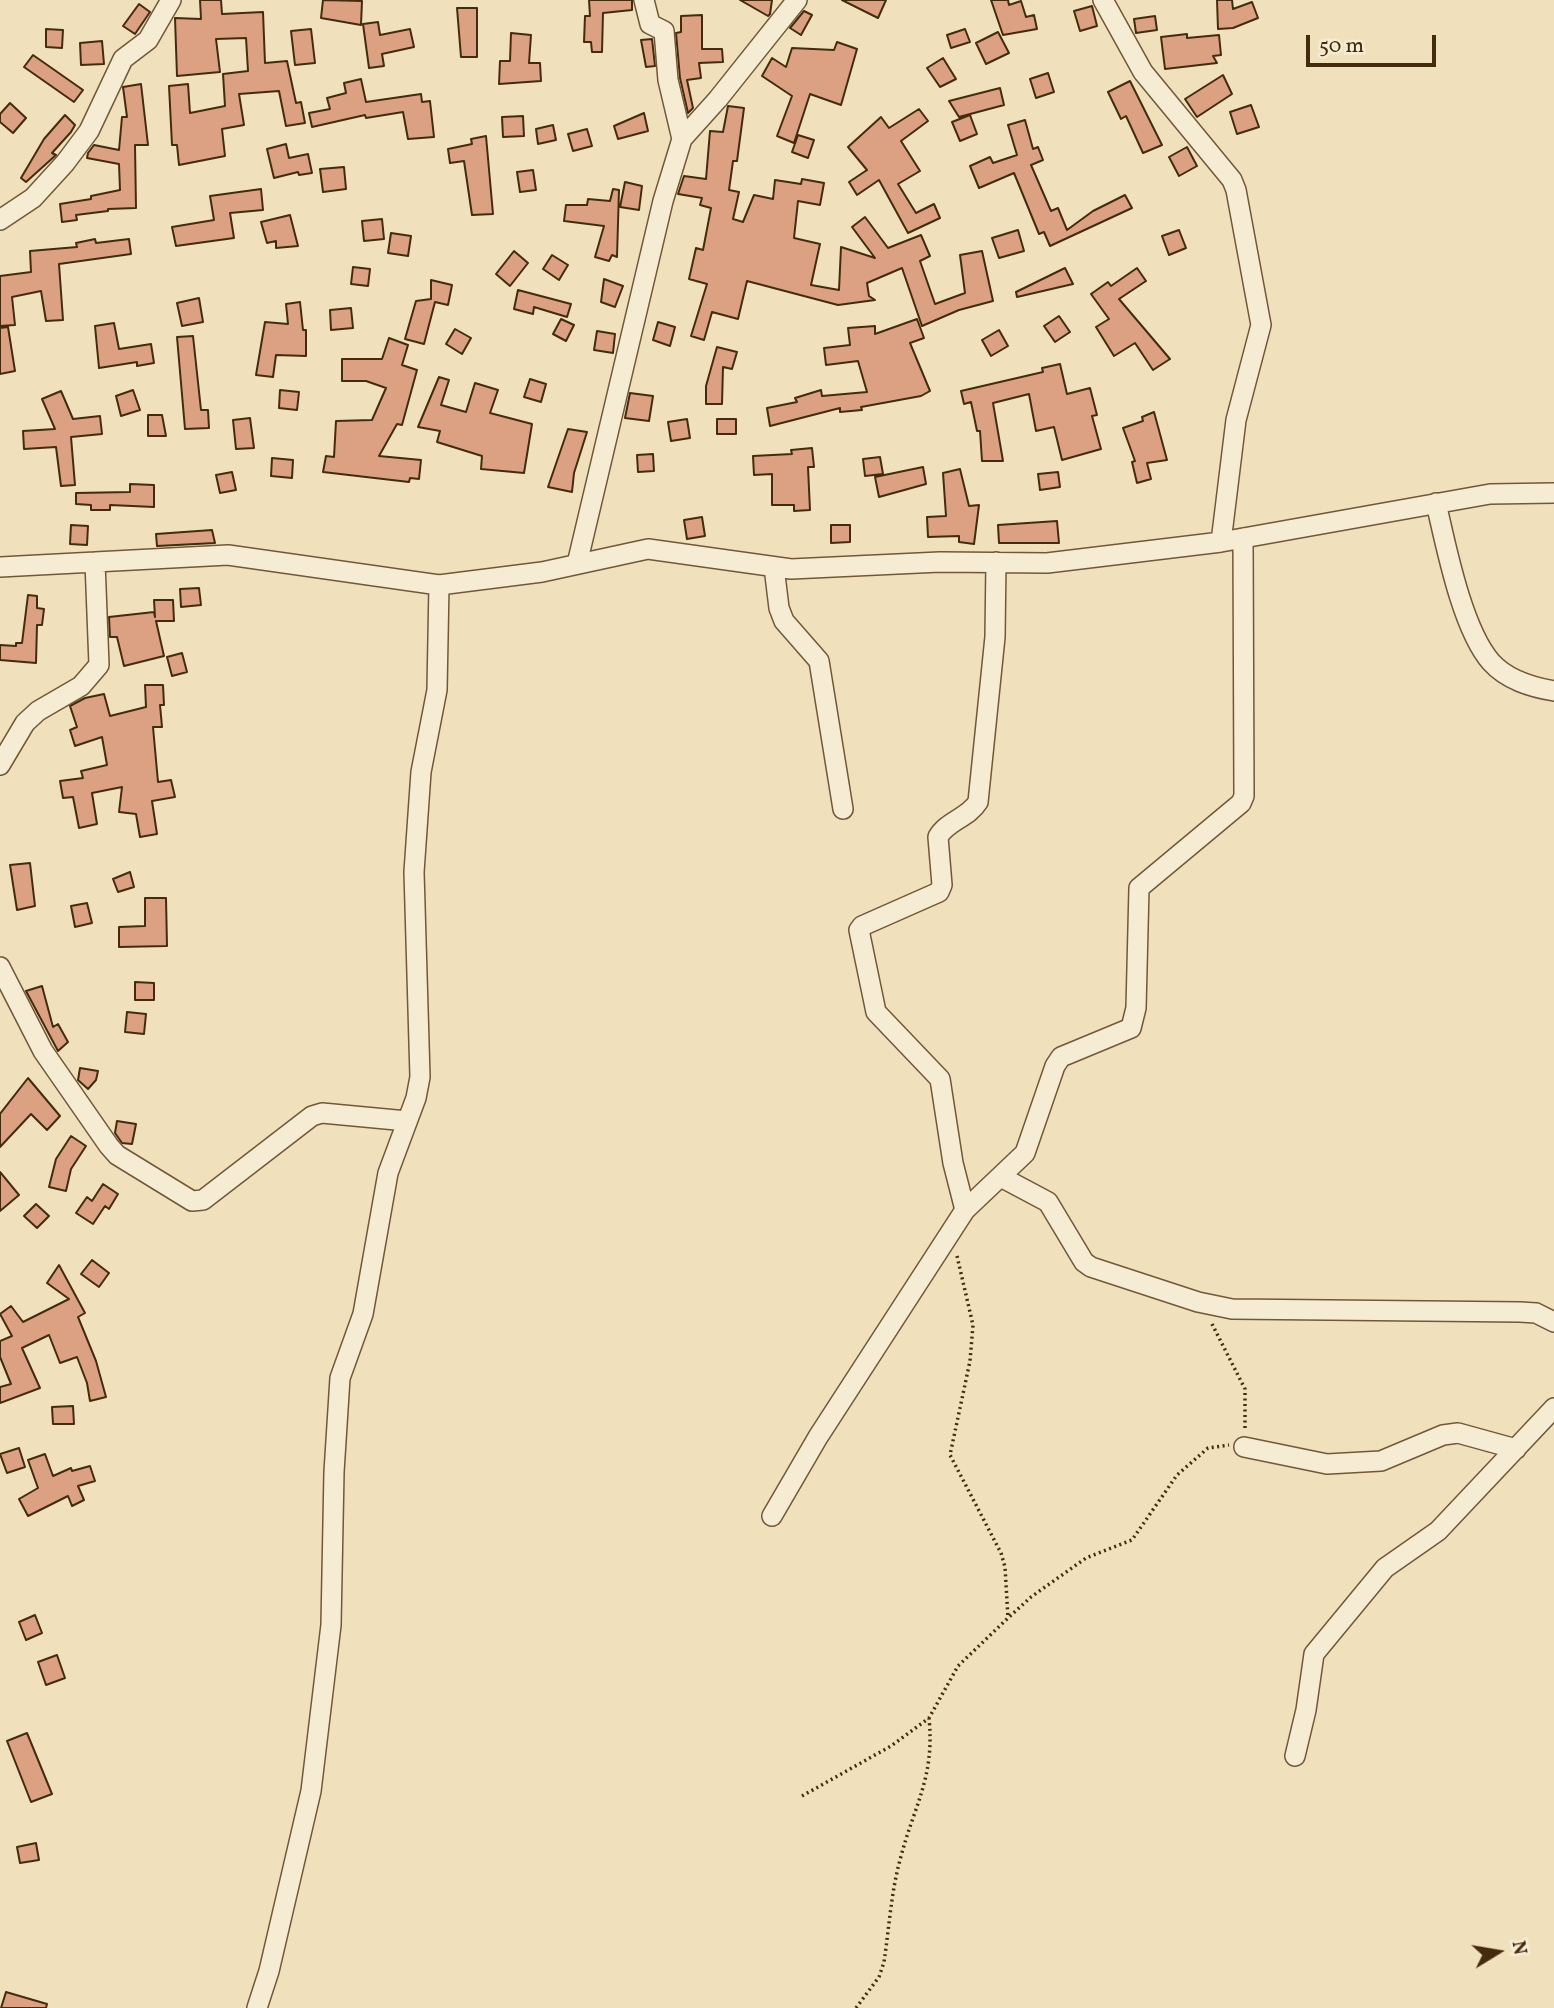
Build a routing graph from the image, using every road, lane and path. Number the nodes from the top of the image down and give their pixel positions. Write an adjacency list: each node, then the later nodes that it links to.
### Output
1 (171, 0): 6 (street)
2 (645, 0): 5 (street)
3 (797, 0): 5 (street)
4 (1103, 0): 10 (street)
5 (682, 139): 13 (street)
6 (0, 220)
7 (1554, 493): 8 (street)
8 (1436, 503): 9 (street); 17 (street)
9 (1243, 538): 10 (street); 22 (street)
10 (1221, 542): 12 (street)
11 (95, 562): 14 (street); 16 (street); 18 (street)
12 (996, 562): 15 (street); 23 (street)
13 (577, 564): 15 (street); 16 (street)
14 (0, 567)
15 (774, 567): 19 (street)
16 (439, 584): 21 (street)
17 (1554, 691)
18 (0, 765)
19 (843, 809)
20 (0, 967): 21 (street)
21 (407, 1121): 35 (street)
22 (1001, 1177): 23 (street); 25 (street)
23 (965, 1210): 24 (street)
24 (951, 1231): 30 (street); 31 (path)
25 (1198, 1302): 26 (street); 28 (path)
26 (1554, 1322)
27 (1554, 1408): 29 (street)
28 (1244, 1447): 29 (street); 31 (path)
29 (1516, 1449): 33 (street)
30 (772, 1516)
31 (1008, 1618): 32 (path)
32 (929, 1718): 34 (path); 36 (path)
33 (1295, 1756)
34 (802, 1796)
35 (257, 2008)
36 (856, 2008)

